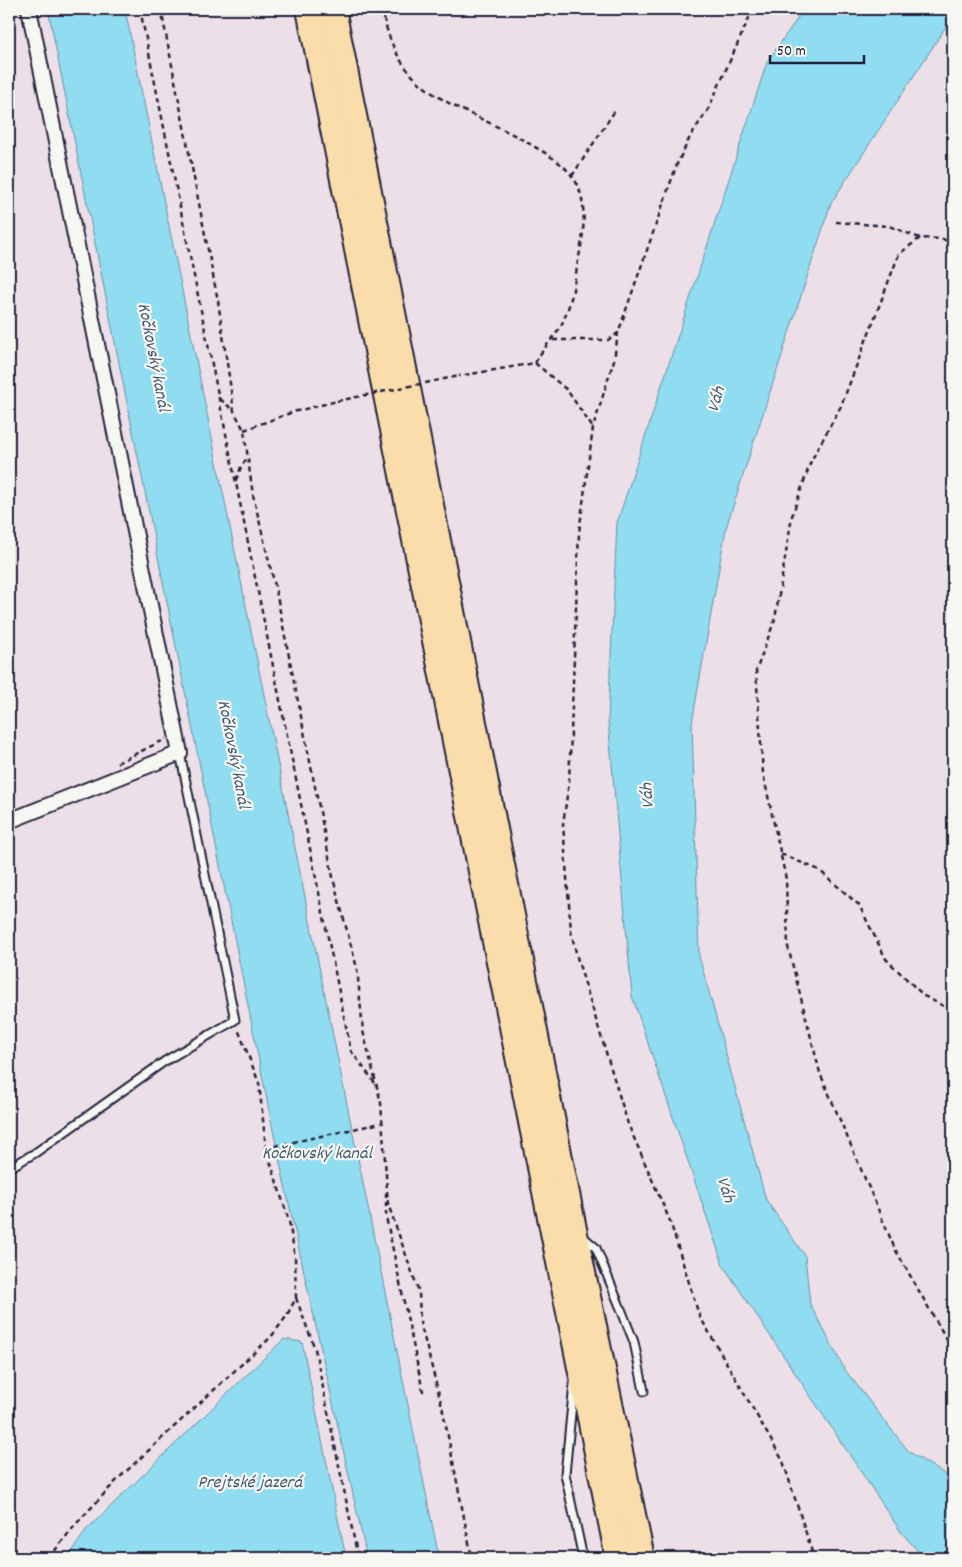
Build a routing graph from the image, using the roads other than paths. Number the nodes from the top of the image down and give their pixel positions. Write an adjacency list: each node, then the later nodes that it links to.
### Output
1 (29, 9): 4 (street)
2 (309, 9): 8 (highway)
3 (333, 9): 7 (highway)
4 (180, 753): 5 (street); 6 (lane)
5 (9, 821)
6 (9, 1168)
7 (574, 1229): 9 (lane); 12 (highway)
8 (576, 1359): 10 (lane); 11 (highway)
9 (644, 1391)
10 (583, 1558)
11 (618, 1558)
12 (642, 1558)

